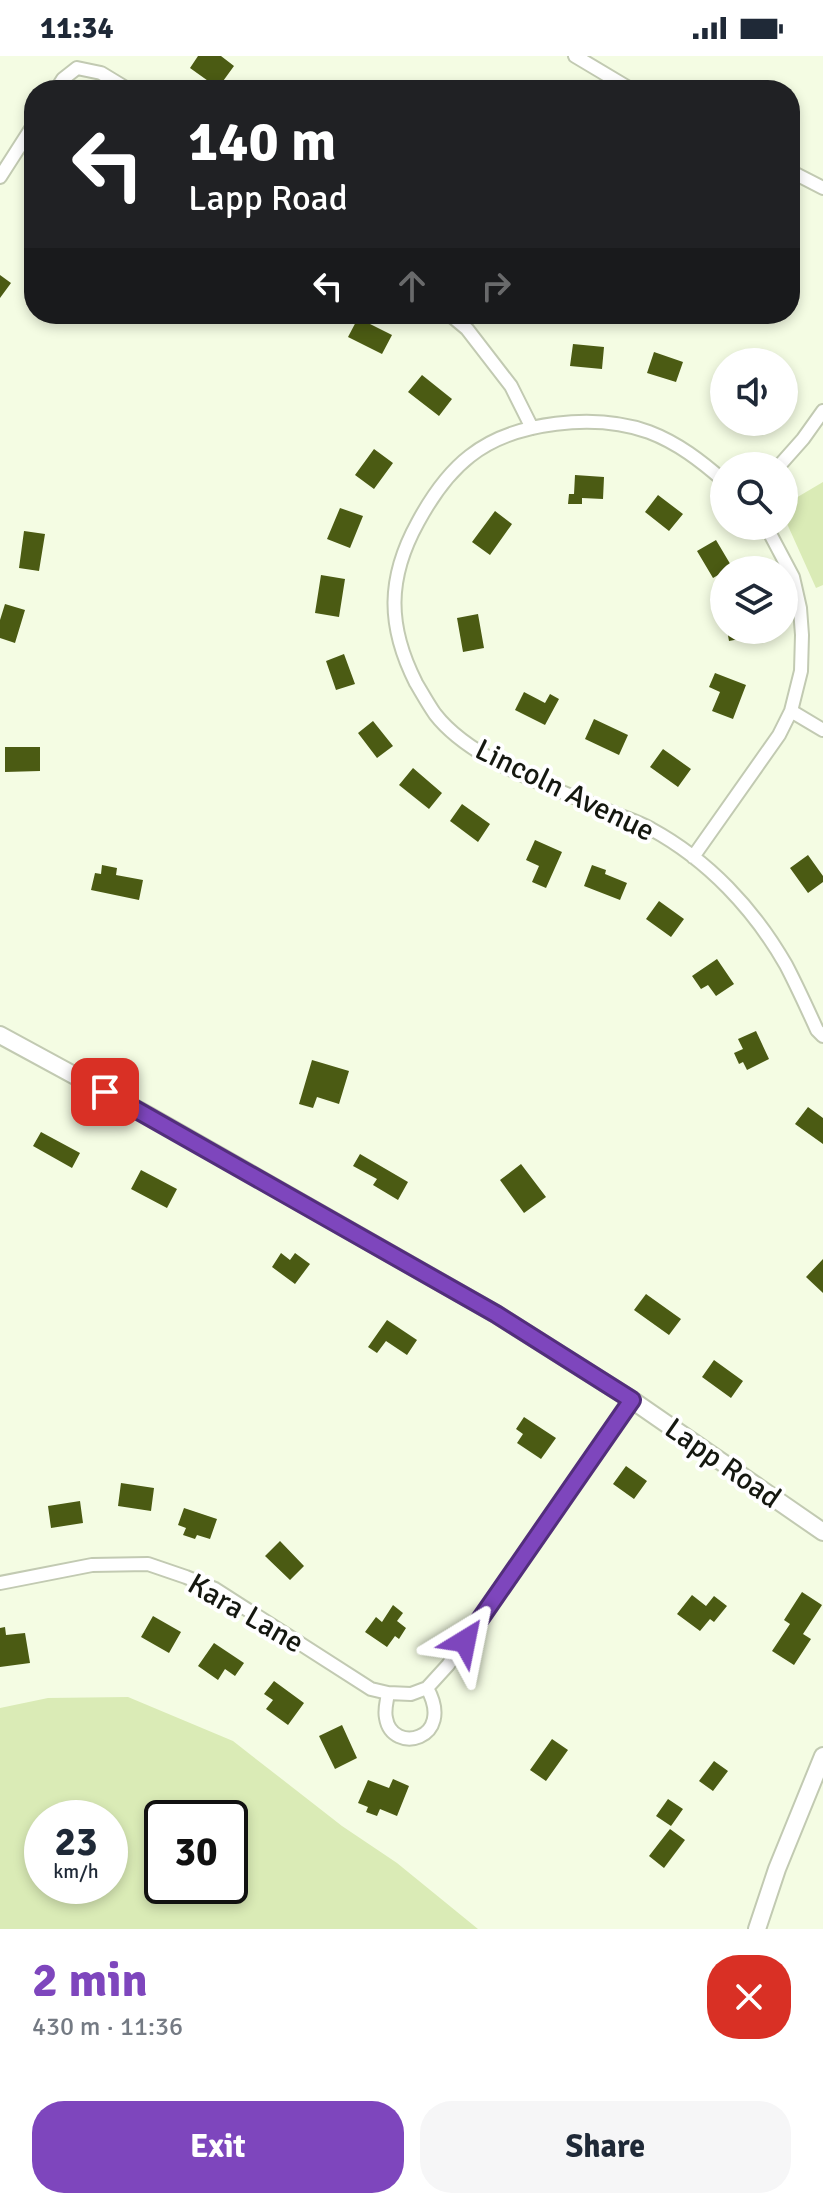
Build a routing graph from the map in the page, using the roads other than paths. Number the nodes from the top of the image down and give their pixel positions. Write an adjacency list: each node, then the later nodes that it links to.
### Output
1 (575, 56): 4 (street)
2 (64, 80): 3 (street)
3 (113, 80)
4 (615, 80)
5 (24, 140): 7 (street)
6 (800, 176): 8 (street)
7 (0, 177)
8 (823, 188)
9 (461, 324): 11 (street)
10 (823, 411): 12 (street)
11 (532, 428): 13 (street, Lincoln Avenue); 17 (street, Lincoln Avenue)
12 (791, 452)
13 (710, 469)
14 (773, 540): 15 (street)
15 (791, 711): 16 (street); 17 (street)
16 (823, 730)
17 (693, 857): 19 (street, Lincoln Avenue)
18 (0, 1035): 20 (street, Lapp Road)
19 (823, 1036)
20 (632, 1400): 21 (street, Lapp Road); 23 (street)
21 (823, 1532)
22 (0, 1583): 24 (street, Kara Lane)
23 (427, 1688): 24 (street); 24 (street)
24 (388, 1693)
25 (823, 1756): 26 (street)
26 (757, 1929)

